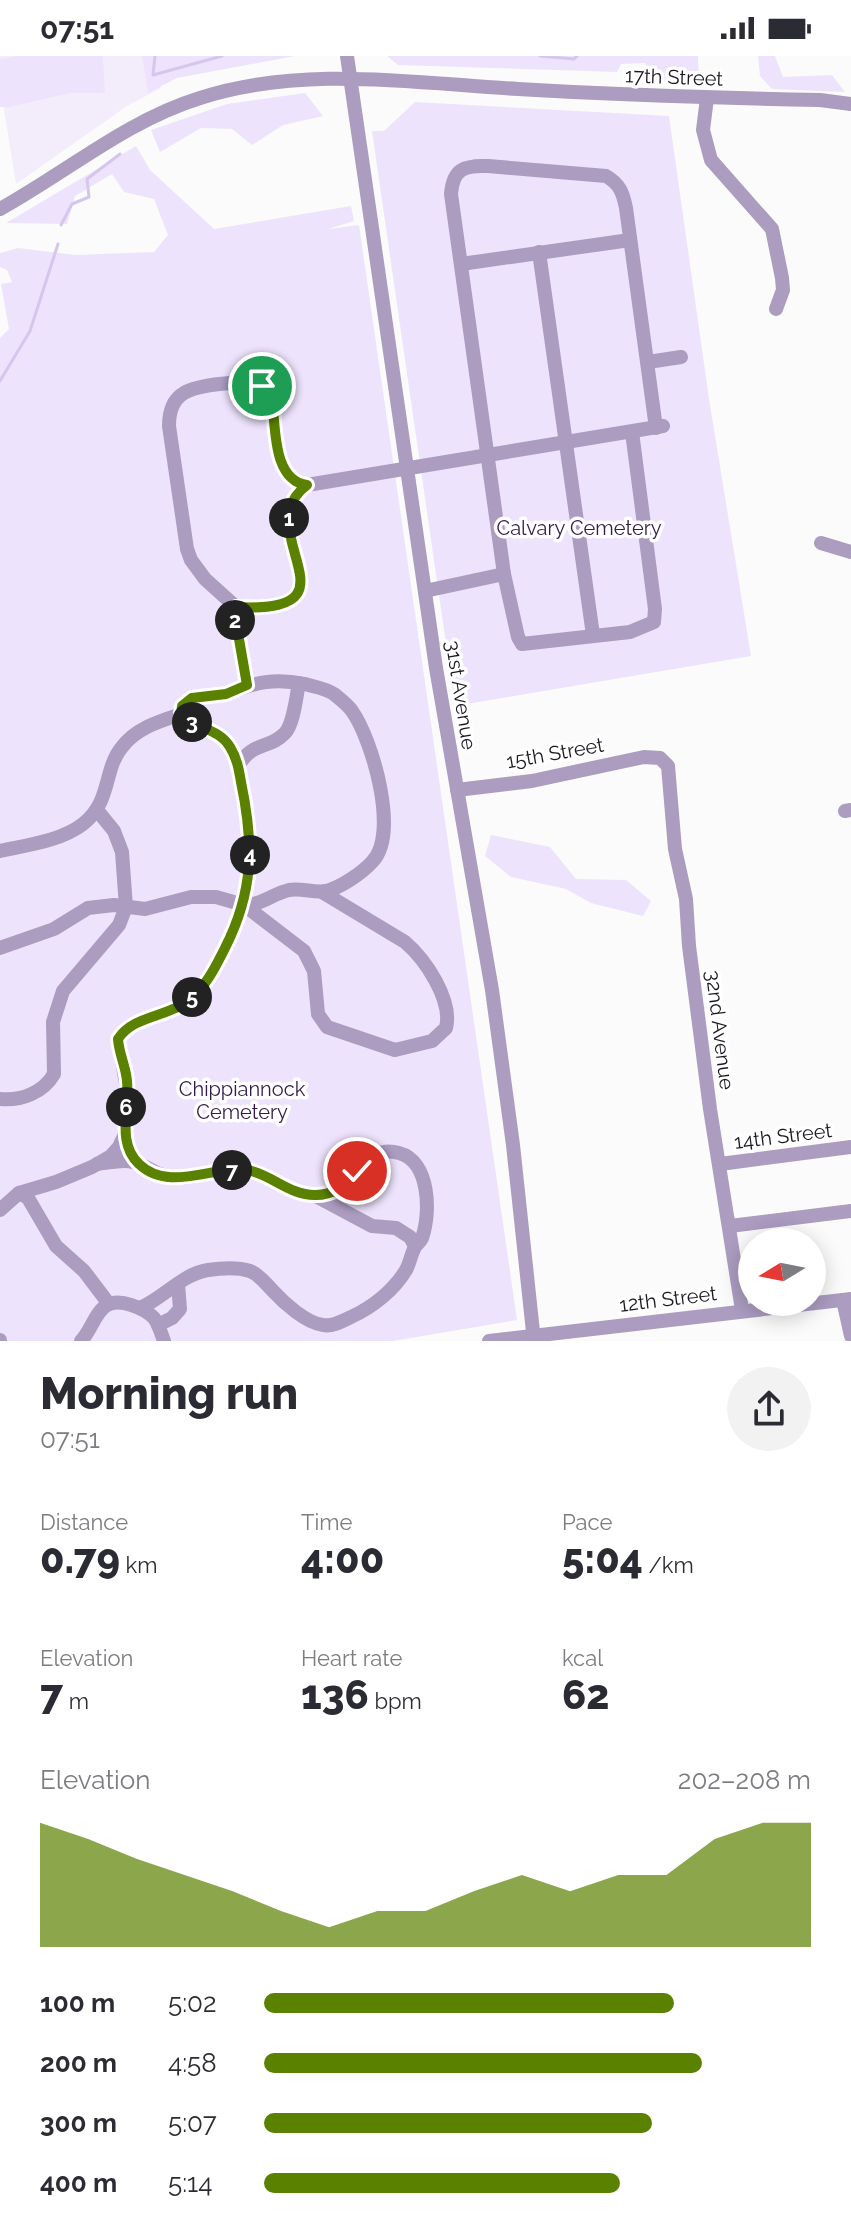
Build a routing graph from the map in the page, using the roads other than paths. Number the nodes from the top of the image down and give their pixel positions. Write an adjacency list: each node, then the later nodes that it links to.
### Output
1 (347, 56): 2 (street, 31st Avenue)
2 (350, 79): 3 (street, 17th Street); 5 (street, 17th Street); 15 (street, 31st Avenue)
3 (707, 98): 4 (street, 17th Street); 9 (street)
4 (851, 104)
5 (0, 209)
6 (630, 240): 7 (street); 8 (street); 11 (street)
7 (539, 252): 8 (street); 13 (street)
8 (461, 264): 14 (street)
9 (776, 309)
10 (681, 357): 11 (street)
11 (648, 362): 12 (street)
12 (632, 432): 13 (street); 22 (street)
13 (567, 443): 14 (street); 22 (street)
14 (488, 454): 15 (street); 19 (street)
15 (407, 470): 16 (street); 20 (street, 31st Avenue)
16 (307, 485): 21 (street); 21 (street)
17 (821, 543): 18 (street)
18 (851, 552)
19 (504, 574): 20 (street); 22 (street)
20 (425, 591): 28 (street, 31st Avenue)
21 (236, 607): 24 (street)
22 (593, 635)
23 (299, 683): 24 (street); 27 (street); 31 (street)
24 (247, 685): 25 (street)
25 (181, 714): 27 (street); 29 (street)
26 (660, 758): 28 (street, 15th Street); 40 (street, 32nd Avenue)
27 (238, 766): 32 (street)
28 (457, 790): 56 (street, 31st Avenue)
29 (97, 810): 30 (street); 33 (street)
30 (0, 851)
31 (322, 892): 32 (street); 32 (street)
32 (244, 905): 33 (street); 36 (street)
33 (126, 907): 34 (street); 35 (street)
34 (0, 948)
35 (0, 1099)
36 (125, 1134): 38 (street); 39 (street)
37 (851, 1147): 40 (street, 14th Street)
38 (136, 1163): 39 (street); 42 (street)
39 (97, 1164): 41 (street)
40 (720, 1164): 45 (street, 32nd Avenue)
41 (19, 1193): 43 (street); 51 (street)
42 (314, 1195): 46 (street); 46 (street)
43 (0, 1210)
44 (851, 1211): 45 (street)
45 (730, 1226): 47 (street, 32nd Avenue)
46 (415, 1246): 48 (street)
47 (738, 1282)
48 (178, 1284): 52 (street); 54 (street)
49 (847, 1299): 50 (street, 12th Street); 55 (street)
50 (826, 1301)
51 (109, 1304): 52 (street); 57 (street)
52 (140, 1308): 54 (street)
53 (738, 1311): 56 (street, 12th Street)
54 (158, 1325): 58 (street)
55 (851, 1336)
56 (534, 1338): 59 (street, 12th Street)
57 (81, 1341)
58 (164, 1341)
59 (489, 1341)

